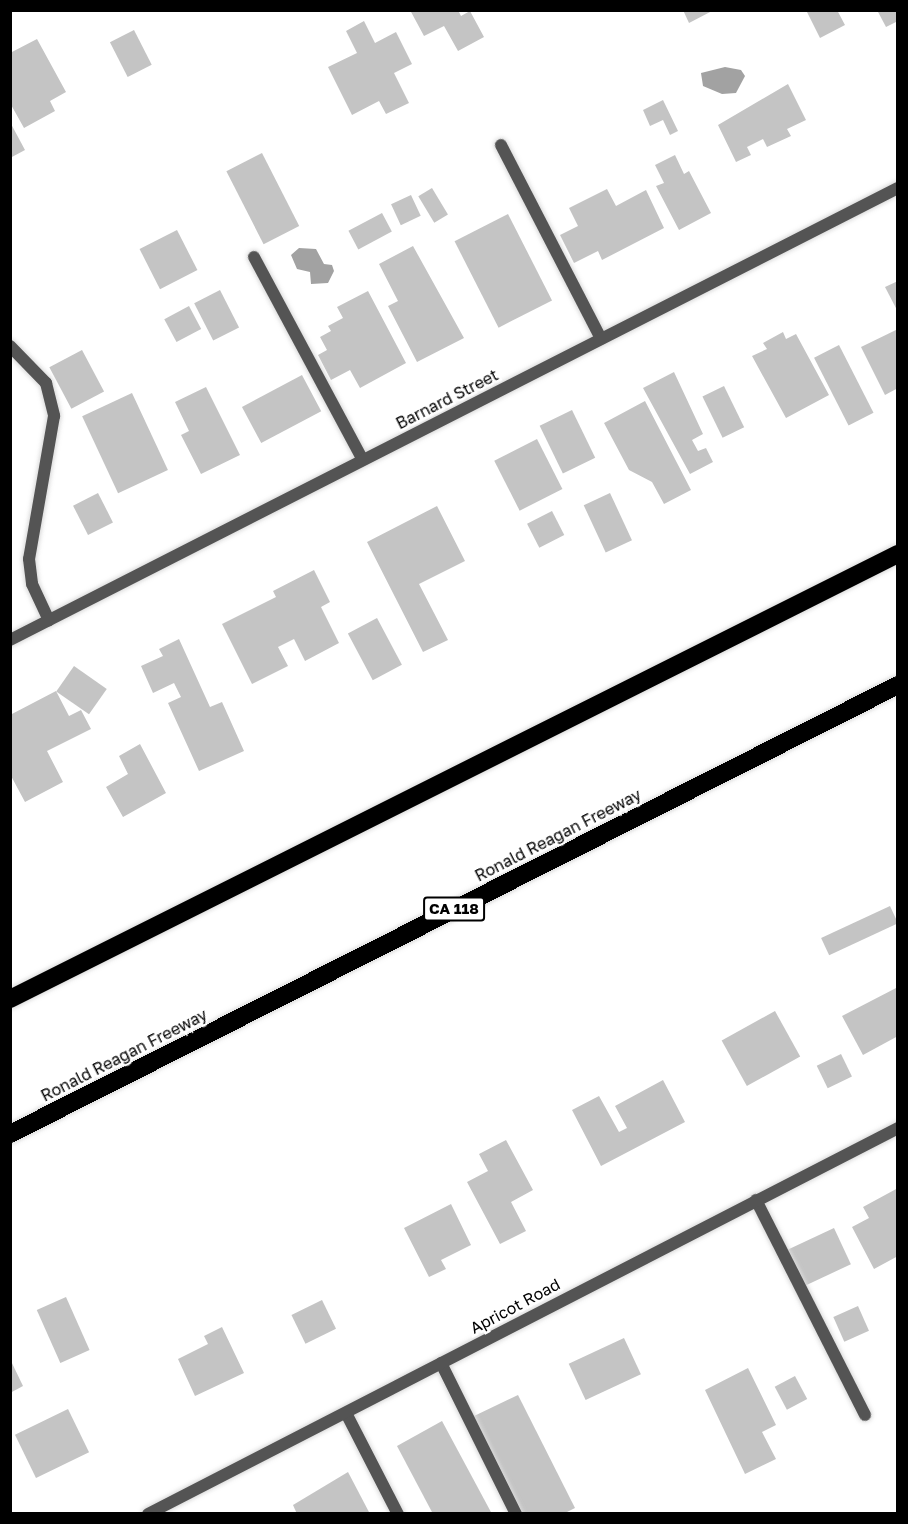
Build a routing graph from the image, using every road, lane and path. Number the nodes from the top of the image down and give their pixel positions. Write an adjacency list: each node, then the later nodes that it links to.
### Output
1 (501, 145): 4 (street)
2 (897, 188): 4 (street, Barnard Street)
3 (254, 257): 6 (street)
4 (601, 339): 6 (street, Barnard Street)
5 (10, 346): 8 (street)
6 (363, 460): 8 (street, Barnard Street)
7 (897, 554): 11 (highway)
8 (49, 620): 9 (street, Barnard Street)
9 (10, 640)
10 (897, 684): 13 (highway, Ronald Reagan Freeway / CA 118)
11 (10, 999)
12 (897, 1128): 14 (street, Apricot Road)
13 (10, 1134)
14 (756, 1200): 15 (street, Apricot Road); 17 (street)
15 (441, 1364): 16 (street, Apricot Road); 20 (street)
16 (346, 1413): 18 (street, Apricot Road); 19 (street)
17 (865, 1415)
18 (154, 1512)
19 (398, 1514)
20 (516, 1514)

